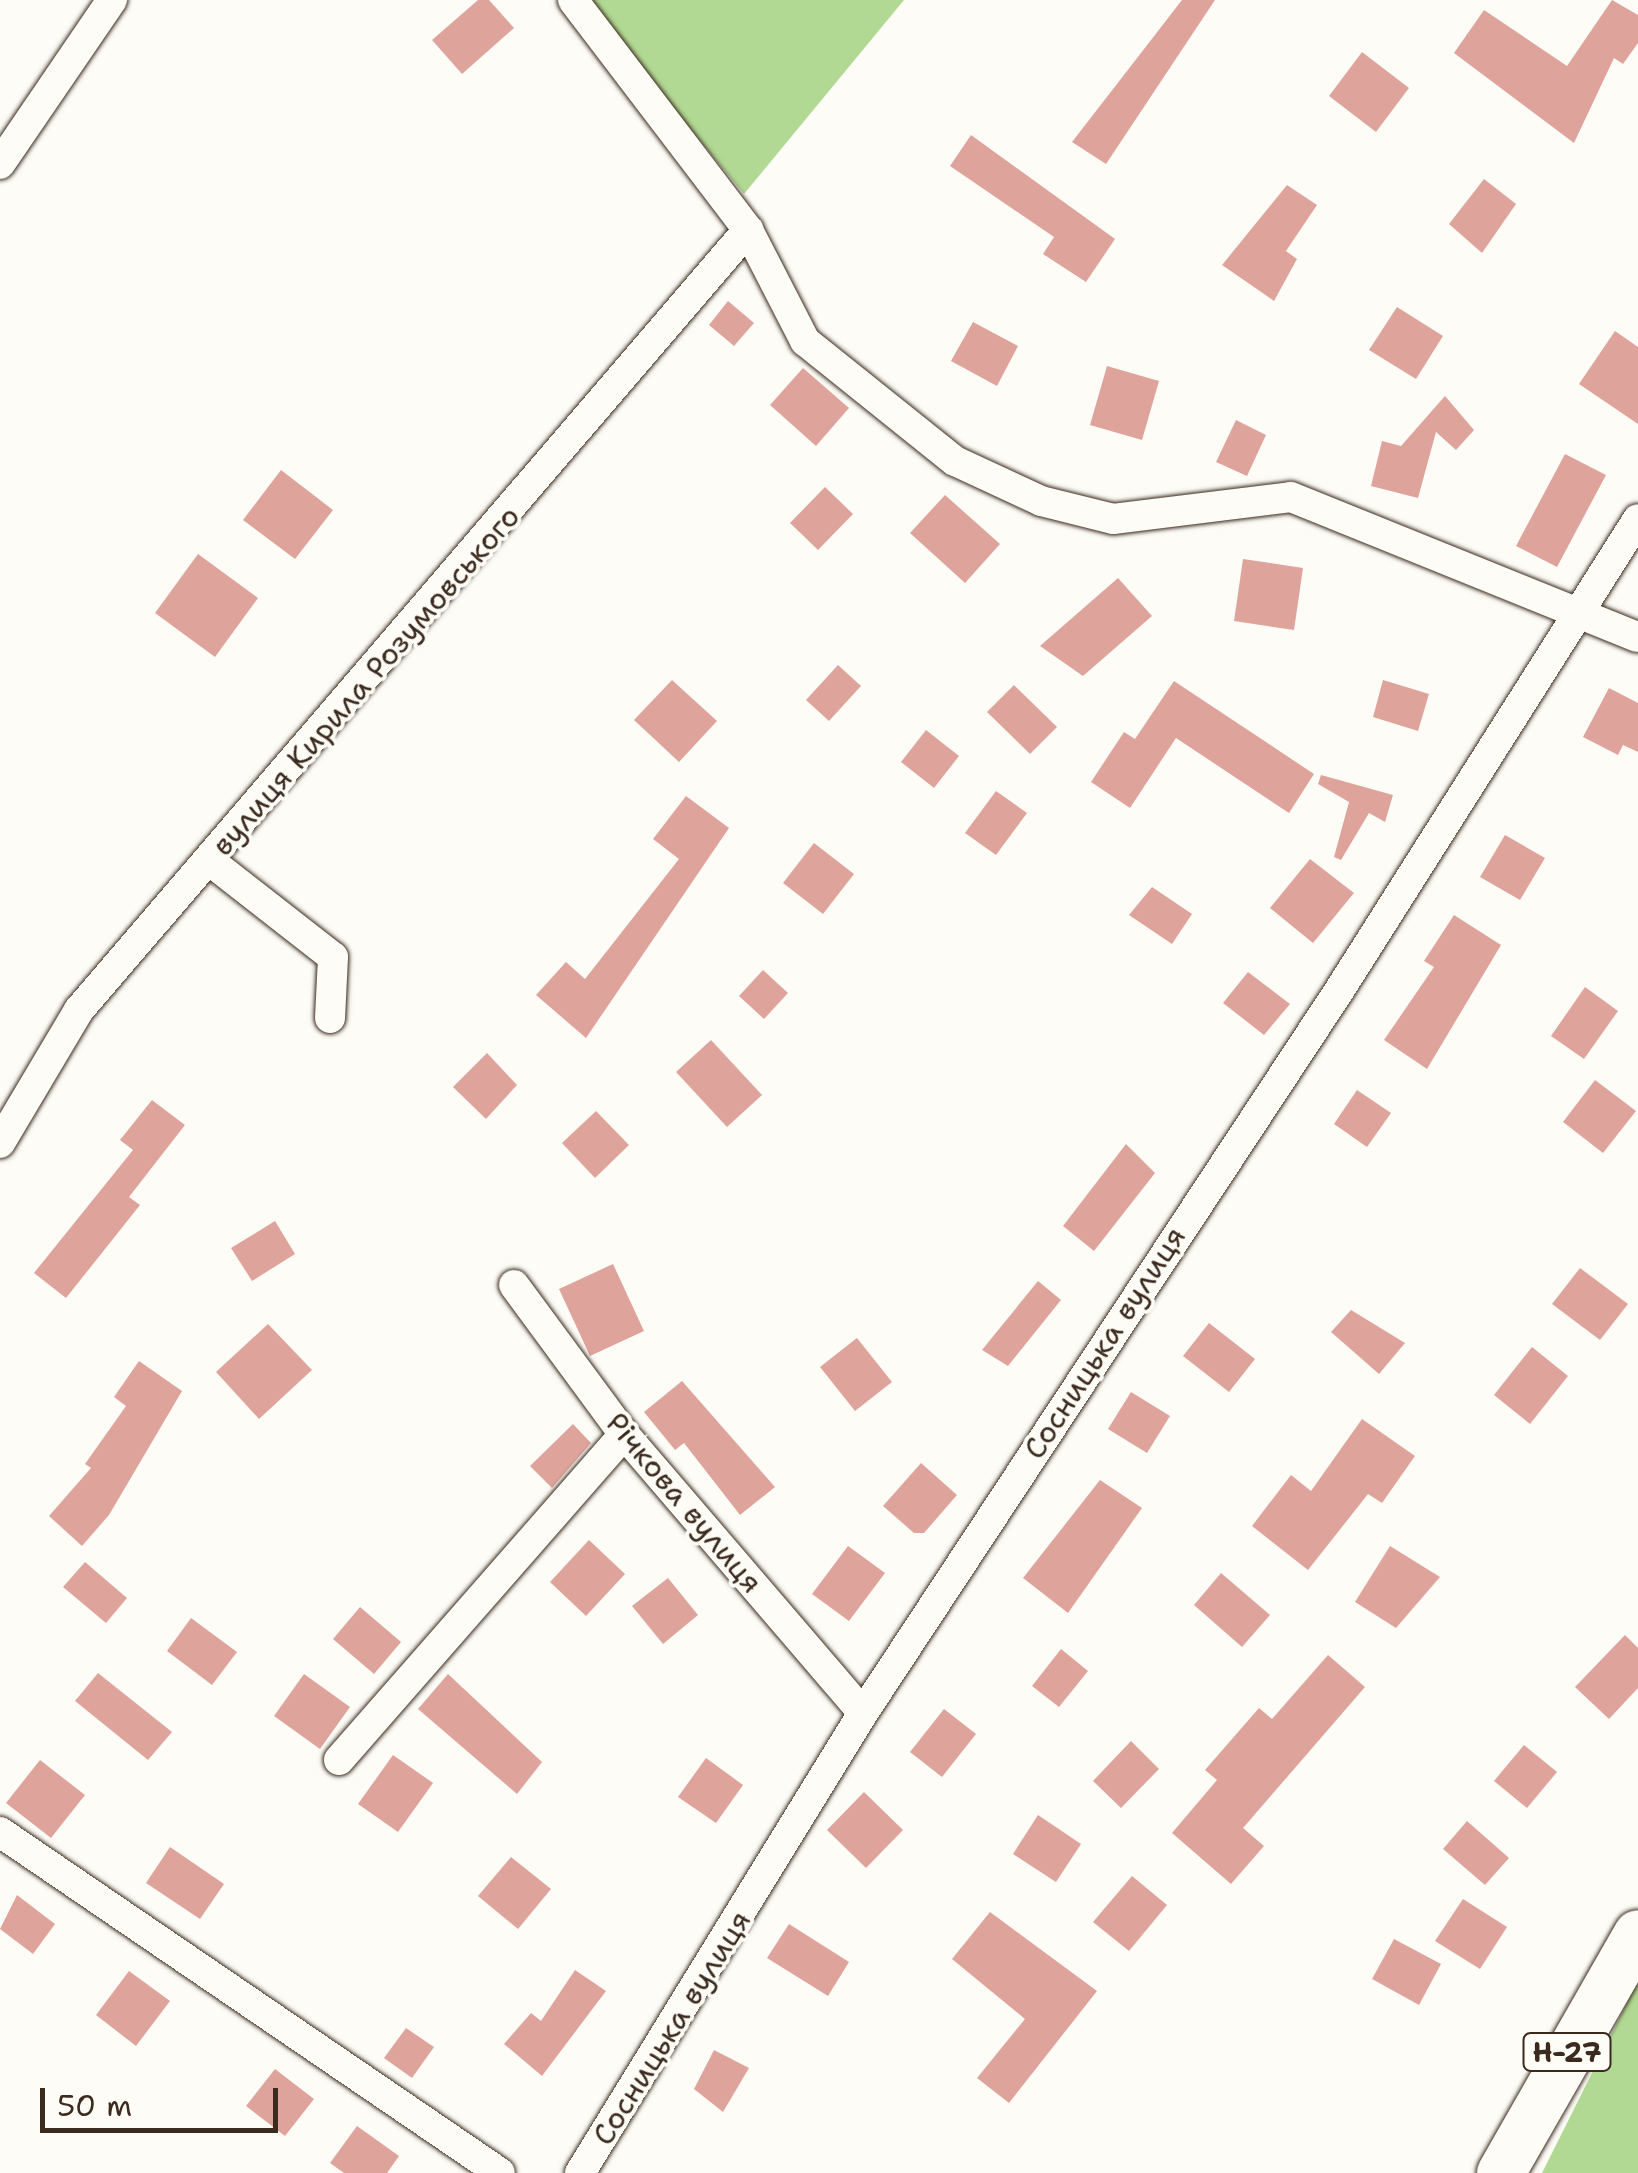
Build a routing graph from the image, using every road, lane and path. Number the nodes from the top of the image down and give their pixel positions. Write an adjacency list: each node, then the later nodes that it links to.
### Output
1 (112, 0): 3 (street)
2 (573, 0): 4 (street)
3 (0, 164)
4 (748, 230): 6 (street); 8 (street, вулиця Кирила Розумовського)
5 (1638, 519): 6 (street, Сосницька вулиця)
6 (1579, 612): 7 (street); 13 (street, Сосницька вулиця)
7 (1638, 637)
8 (210, 861): 9 (street); 10 (street, вулиця Кирила Розумовського)
9 (330, 1018)
10 (0, 1143)
11 (514, 1285): 12 (street, Річкова вулиця)
12 (624, 1434): 13 (street, Річкова вулиця); 14 (street)
13 (864, 1713): 18 (street, Сосницька вулиця)
14 (339, 1760)
15 (0, 1832): 17 (street)
16 (1638, 1934): 19 (main road, Н-27)
17 (500, 2173)
18 (580, 2173)
19 (1501, 2173)

